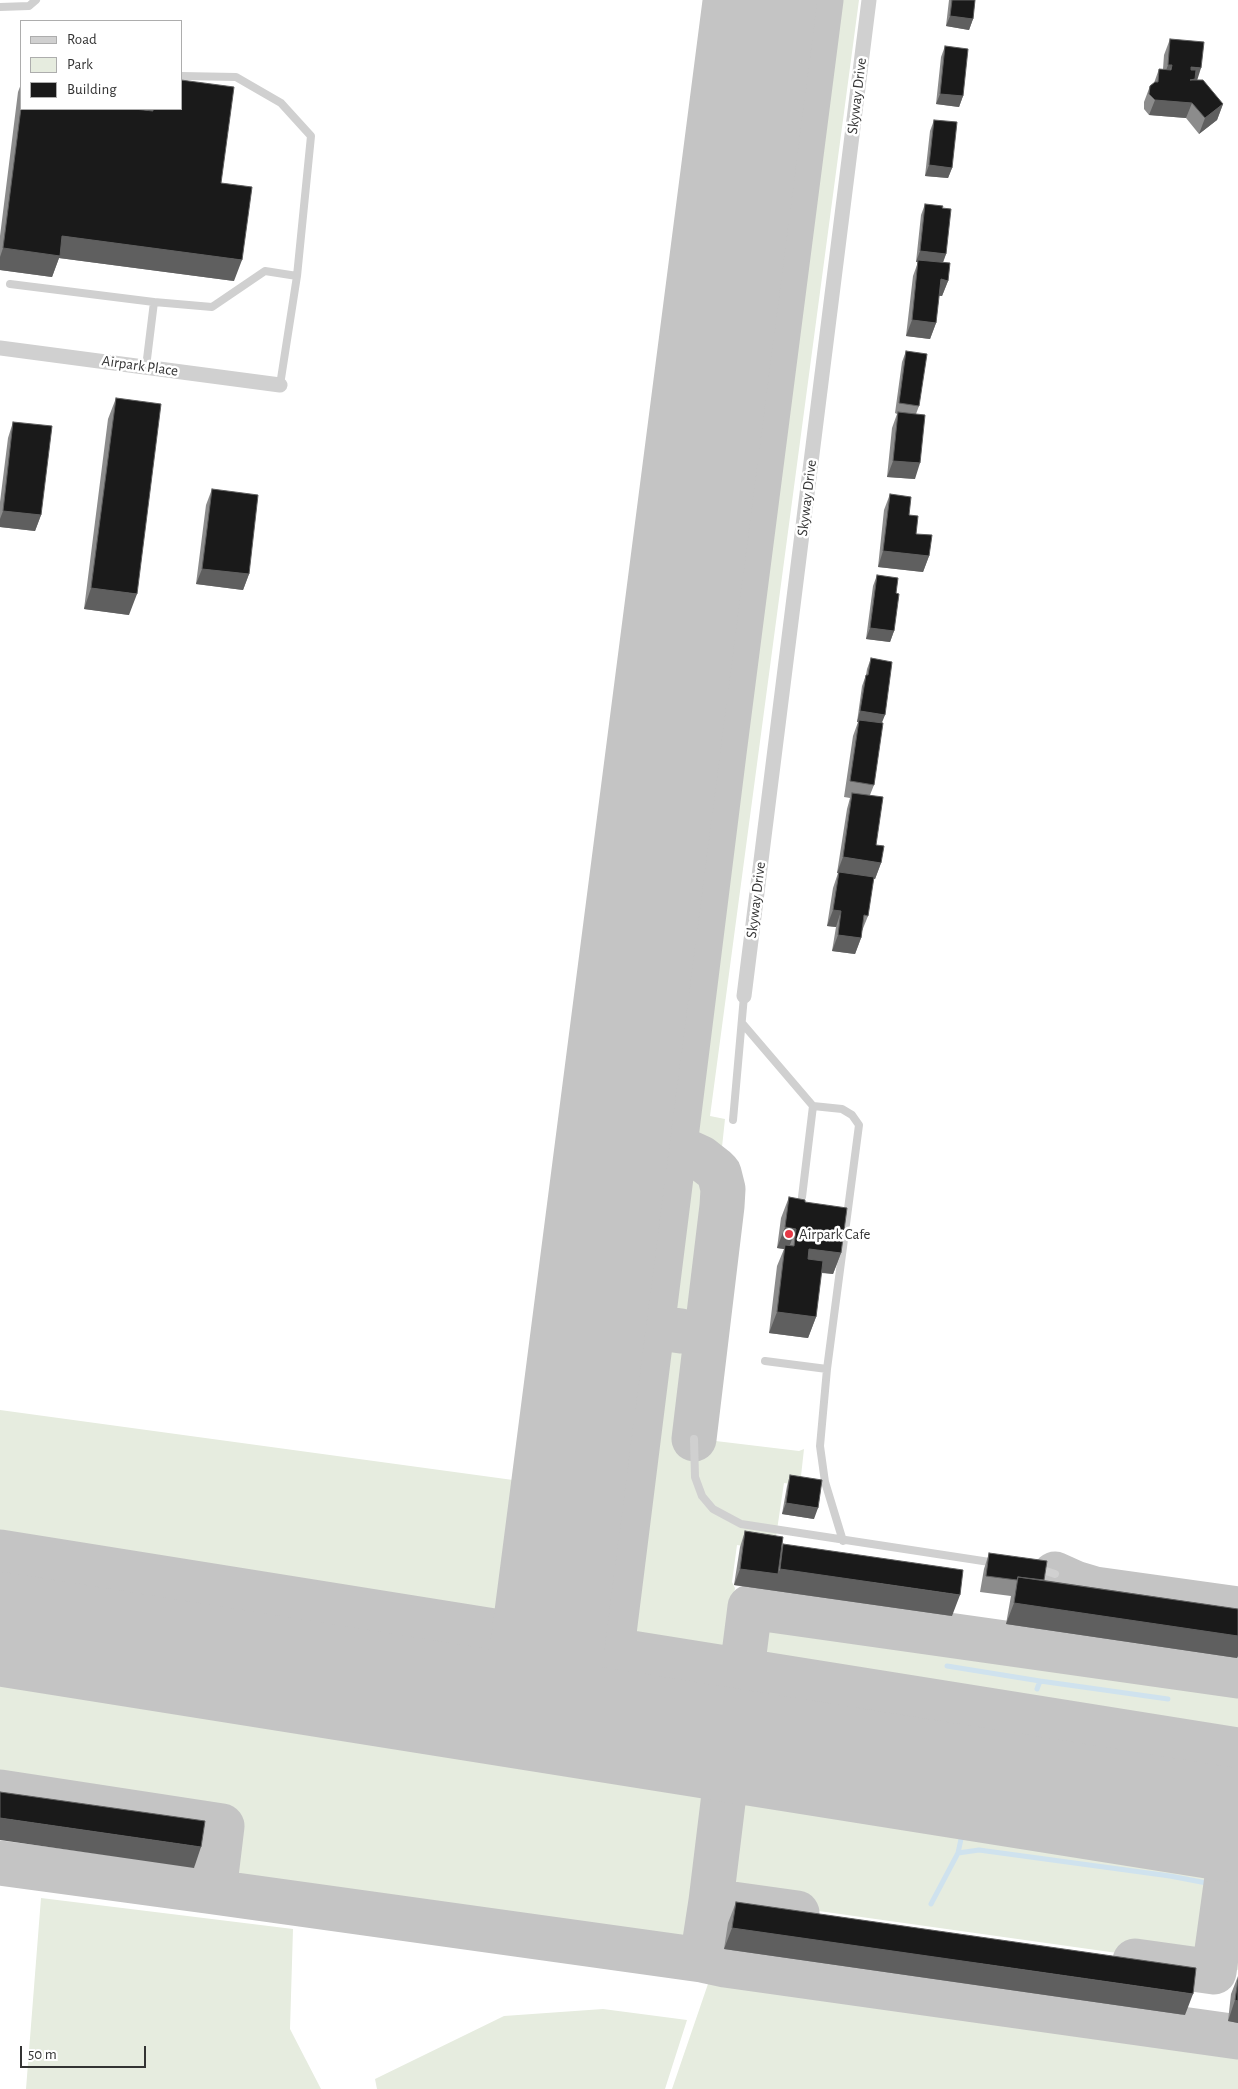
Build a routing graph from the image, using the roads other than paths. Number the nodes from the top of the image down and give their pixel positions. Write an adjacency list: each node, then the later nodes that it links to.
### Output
1 (36, 0): 3 (lane)
2 (869, 0): 11 (street, Skyway Drive)
3 (0, 7)
4 (182, 76): 5 (lane)
5 (297, 276): 7 (lane); 10 (lane)
6 (10, 284): 7 (lane)
7 (154, 302): 9 (lane)
8 (0, 348): 9 (street, Airpark Place)
9 (146, 367): 10 (street, Airpark Place)
10 (280, 385)
11 (744, 996): 12 (lane)
12 (742, 1023): 13 (lane); 14 (lane)
13 (813, 1106): 15 (lane); 17 (lane)
14 (733, 1120)
15 (802, 1197)
16 (765, 1361): 17 (lane)
17 (827, 1369): 19 (lane)
18 (694, 1438): 19 (lane)
19 (843, 1541): 20 (lane)
20 (1007, 1565)
21 (1026, 1567): 22 (lane)
22 (1055, 1574)

